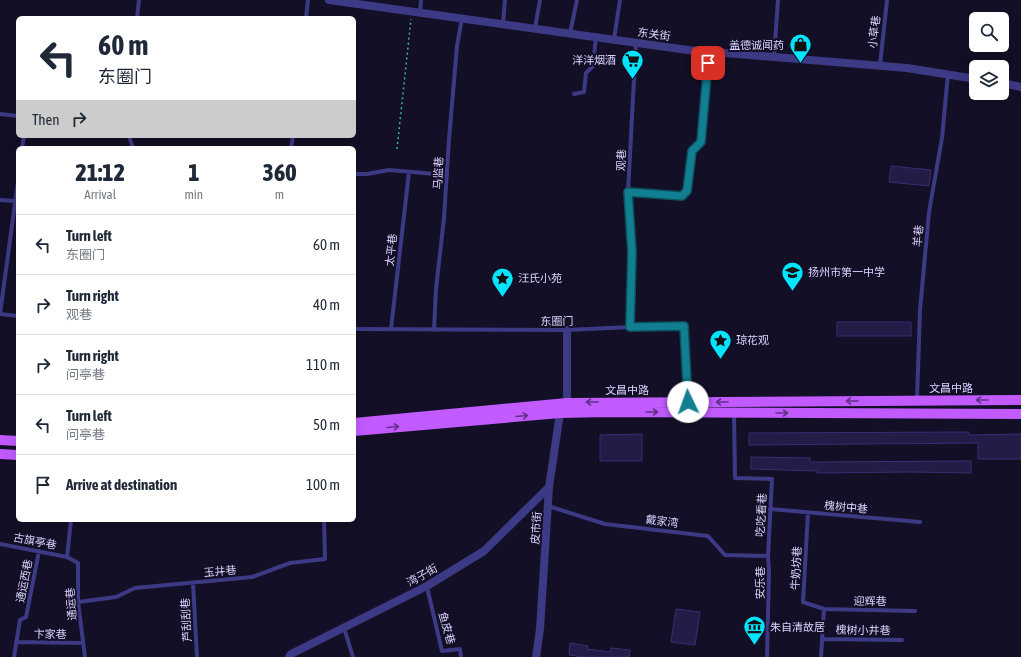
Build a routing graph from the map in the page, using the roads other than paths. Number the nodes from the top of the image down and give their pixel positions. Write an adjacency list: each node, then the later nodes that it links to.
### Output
1 (139, 0): 12 (lane)
2 (308, 0): 13 (lane)
3 (330, 0): 11 (street, 东关街)
4 (421, 0): 11 (lane)
5 (505, 0): 15 (lane)
6 (540, 0): 16 (lane)
7 (577, 0): 17 (lane)
8 (620, 0): 19 (lane)
9 (778, 0): 22 (lane)
10 (887, 0): 23 (lane, 小草巷)
11 (416, 12): 14 (street, 东关街)
12 (137, 16)
13 (306, 16)
14 (462, 18): 15 (street, 东关街); 33 (lane, 马监巷)
15 (502, 24): 16 (street, 东关街)
16 (535, 28): 17 (street, 东关街)
17 (570, 33): 18 (street, 东关街)
18 (596, 37): 19 (street, 东关街); 28 (lane)
19 (614, 39): 20 (street, 东关街)
20 (636, 42): 21 (street, 东关街); 34 (lane, 观巷)
21 (710, 52): 22 (street, 东关街); 34 (lane)
22 (774, 57): 23 (street, 东关街)
23 (880, 65): 24 (street, 东关街)
24 (948, 74): 25 (street, 东关街); 45 (lane, 羊巷)
25 (969, 78)
26 (1009, 85): 27 (street)
27 (1021, 88)
28 (574, 94)
29 (0, 114): 30 (lane)
30 (16, 116)
31 (409, 172): 32 (lane); 33 (lane); 42 (lane, 太平巷)
32 (356, 174)
33 (446, 175): 43 (lane, 马监巷)
34 (628, 192): 40 (lane, 观巷)
35 (16, 194): 37 (lane)
36 (0, 200): 37 (lane)
37 (15, 201): 38 (lane)
38 (0, 314): 39 (lane)
39 (16, 316)
40 (630, 327): 44 (lane, 东圈门); 47 (lane, 东圈门)
41 (356, 329): 42 (lane, 东圈门)
42 (391, 330): 43 (lane, 东圈门)
43 (434, 330): 44 (lane, 东圈门)
44 (567, 330): 48 (street)
45 (917, 400): 46 (main road, 文昌中路, one-way to 45); 47 (main road, 文昌中路, one-way to 47)
46 (1021, 400)
47 (688, 402): 48 (main road, 文昌中路, one-way to 48)
48 (567, 403): 50 (street, 皮市街); 52 (main road, 文昌中路)
49 (734, 412): 50 (main road, 文昌中路, one-way to 49); 51 (main road, 文昌中路, one-way to 51); 60 (lane, 吃吃看巷)
50 (560, 413): 53 (main road, 文昌中路, one-way to 50); 58 (street, 皮市街)
51 (1021, 414)
52 (356, 423)
53 (356, 431)
54 (0, 440): 55 (main road)
55 (16, 441)
56 (0, 454): 57 (main road)
57 (16, 455)
58 (549, 487): 59 (street, 皮市街); 70 (street, 湾子街)
59 (548, 506): 67 (lane, 戴家湾); 85 (street, 皮市街)
60 (770, 509): 61 (lane, 槐树中巷); 67 (lane, 吃吃看巷)
61 (808, 512): 64 (lane, 槐树中巷); 72 (lane, 牛奶坊巷)
62 (71, 522): 68 (lane)
63 (324, 522): 69 (lane, 玉井巷)
64 (920, 522)
65 (0, 544): 66 (lane, 古旗亭巷)
66 (39, 551): 68 (lane, 古旗亭巷); 77 (lane, 通运西巷)
67 (768, 556): 86 (lane, 安乐巷)
68 (67, 557): 71 (lane, 通运巷)
69 (193, 583): 71 (lane, 玉井巷); 81 (lane, 芦刮刮巷)
70 (427, 586): 74 (street, 湾子街); 84 (lane, 鱼皮巷)
71 (78, 602): 78 (lane, 通运巷)
72 (824, 609): 73 (lane, 迎辉巷); 75 (lane)
73 (915, 611)
74 (344, 628): 82 (street, 湾子街); 83 (lane)
75 (823, 638): 76 (lane, 槐树小井巷); 87 (lane)
76 (902, 640)
77 (16, 642): 78 (lane, 卞家巷); 79 (lane, 通运西巷)
78 (83, 643): 80 (lane, 通运巷)
79 (14, 657)
80 (85, 657)
81 (197, 657)
82 (289, 657)
83 (353, 657)
84 (461, 657)
85 (536, 657)
86 (767, 657)
87 (821, 657)

